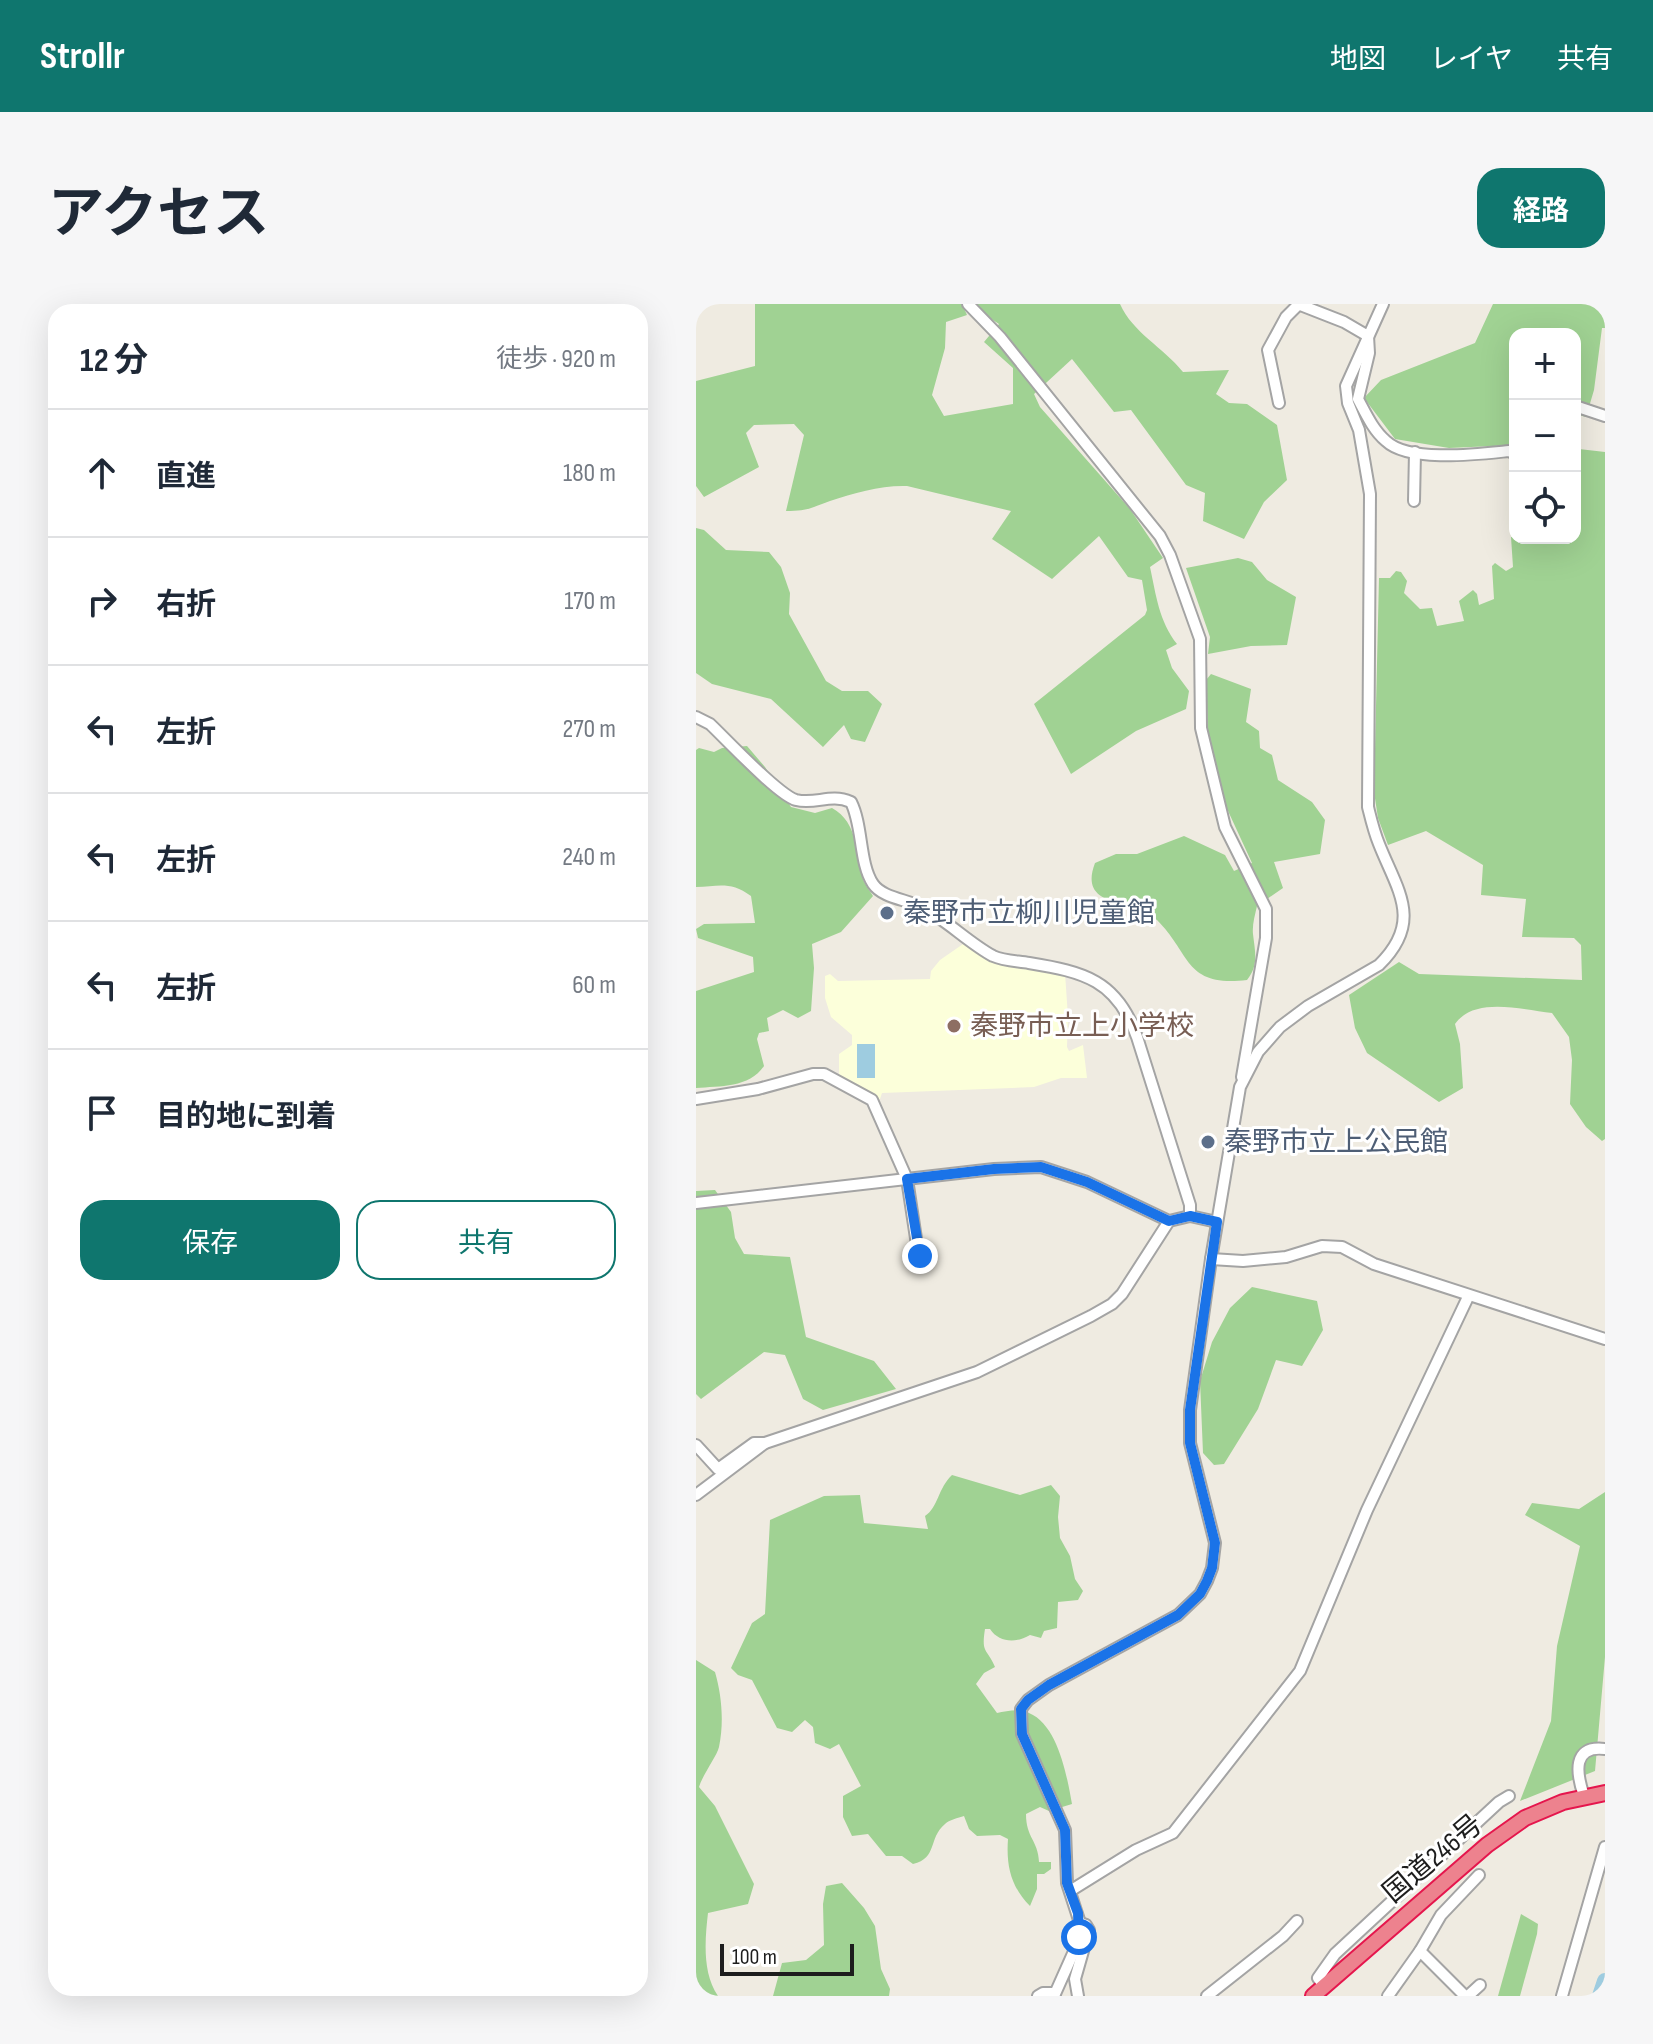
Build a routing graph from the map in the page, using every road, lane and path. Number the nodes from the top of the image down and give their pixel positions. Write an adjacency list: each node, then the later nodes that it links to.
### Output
1 (968, 304): 12 (street)
2 (1298, 304): 4 (street); 5 (street)
3 (1383, 304): 4 (street)
4 (1368, 336): 9 (street); 12 (street)
5 (1279, 403)
6 (1581, 408): 7 (street)
7 (1605, 416)
8 (1509, 451): 9 (street)
9 (1415, 452): 10 (street)
10 (1410, 494)
11 (696, 717): 16 (street)
12 (1240, 1087): 18 (street)
13 (696, 1099): 14 (street)
14 (907, 1179): 15 (street); 17 (street); 19 (street)
15 (696, 1203)
16 (1190, 1216): 17 (street); 18 (street)
17 (1169, 1221): 23 (street)
18 (1217, 1222): 20 (street)
19 (920, 1256)
20 (1211, 1259): 21 (street); 32 (street)
21 (1468, 1297): 22 (street); 32 (street)
22 (1605, 1339)
23 (765, 1443): 24 (street); 25 (street)
24 (696, 1445)
25 (696, 1495)
26 (1605, 1749): 29 (street)
27 (1603, 1793): 29 (highway, 国道246号)
28 (1509, 1796): 37 (street)
29 (1584, 1796): 37 (highway, 国道246号)
30 (1605, 1847): 44 (street)
31 (1479, 1875): 35 (street)
32 (1070, 1891): 34 (street)
33 (1297, 1921): 41 (street)
34 (1080, 1923): 38 (street); 40 (street)
35 (1420, 1951): 42 (street); 43 (street)
36 (1480, 1985): 43 (street)
37 (1318, 1991)
38 (1054, 1995): 39 (street)
39 (1038, 1996)
40 (1078, 1996)
41 (1207, 1996)
42 (1388, 1996)
43 (1466, 1996)
44 (1562, 1996)

